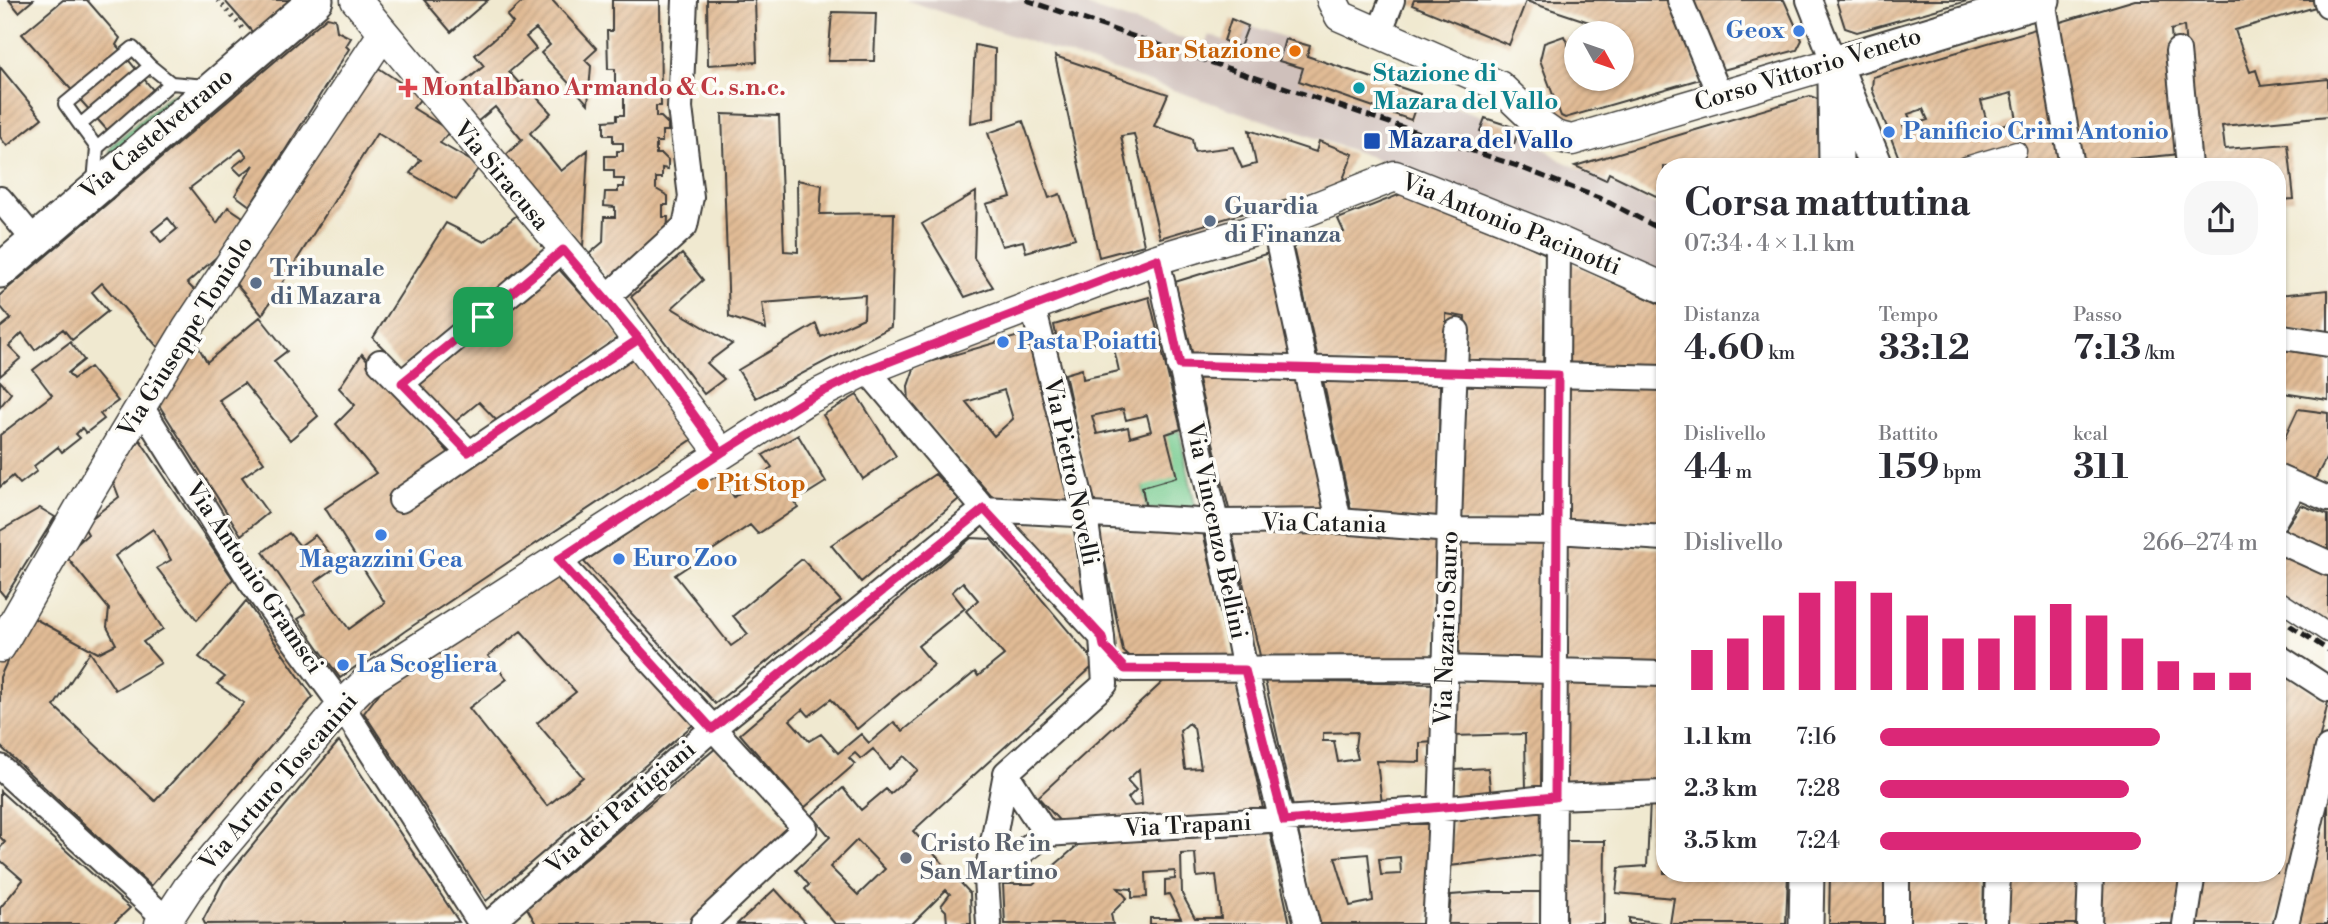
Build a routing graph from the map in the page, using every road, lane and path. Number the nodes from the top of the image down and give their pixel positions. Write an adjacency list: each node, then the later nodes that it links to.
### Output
1 (218, 0): 12 (path)
2 (316, 0): 12 (main road, Via Castelvetrano)
3 (356, 0): 11 (street, Via Siracusa)
4 (685, 0): 36 (street)
5 (1392, 0): 10 (street)
6 (1680, 0): 18 (street)
7 (1808, 0): 14 (street)
8 (2043, 0): 14 (main road, Corso Vittorio Veneto); 25 (street)
9 (1336, 8): 10 (street)
10 (1379, 33): 18 (street, Corso Vittorio Veneto)
11 (383, 34): 32 (street, Via Siracusa); 50 (street, Via Giuseppe Toniolo)
12 (259, 48): 17 (main road, Via Castelvetrano)
13 (2178, 51): 26 (street)
14 (1834, 63): 18 (street, Corso Vittorio Veneto); 22 (main road); 23 (main road)
15 (150, 65): 16 (lane); 19 (lane); 19 (lane)
16 (171, 83): 17 (lane); 20 (lane)
17 (213, 86): 27 (main road, Via Castelvetrano)
18 (1720, 96)
19 (80, 125): 20 (lane)
20 (97, 148): 27 (lane)
21 (2017, 151): 24 (street)
22 (1836, 158)
23 (1873, 158)
24 (1993, 158)
25 (2070, 158)
26 (2188, 158)
27 (93, 188): 30 (main road, Via Castelvetrano)
28 (0, 199): 30 (street)
29 (1274, 224): 31 (street, Via Antonio Pacinotti); 33 (street, Via Antonio Pacinotti); 44 (street)
30 (35, 241): 34 (main road, Via Castelvetrano)
31 (1558, 241): 35 (street, Via Antonio Pacinotti); 47 (street)
32 (563, 250): 36 (street, Via Siracusa); 49 (street)
33 (1157, 259): 37 (street, Via Antonio Pacinotti); 43 (street, Via Vincenzo Bellini)
34 (0, 271)
35 (1654, 284)
36 (606, 298): 40 (street, Via Siracusa)
37 (1033, 307): 45 (street, Via Antonio Pacinotti); 57 (street, Via Pietro Novelli)
38 (1457, 331): 46 (street, Via Nazario Sauro)
39 (2286, 338): 41 (street)
40 (639, 339): 51 (street); 52 (street, Via Siracusa)
41 (2328, 345)
42 (380, 362): 49 (street)
43 (1180, 365): 44 (street); 59 (street, Via Vincenzo Bellini)
44 (1308, 369): 46 (street); 58 (street)
45 (867, 370): 52 (street, Via Arturo Toscanini); 56 (street)
46 (1454, 372): 47 (street); 60 (street, Via Nazario Sauro)
47 (1558, 375): 48 (street); 61 (street)
48 (1656, 378)
49 (402, 383): 51 (street)
50 (142, 408): 69 (street, Via Giuseppe Toniolo); 77 (street, Via Antonio Gramsci)
51 (468, 452): 55 (street)
52 (721, 453): 64 (street, Via Arturo Toscanini)
53 (2287, 482): 54 (street)
54 (2328, 499)
55 (401, 500)
56 (984, 509): 57 (street, Via Catania); 68 (street); 78 (street, Via dei Partigiani)
57 (1085, 515): 59 (street, Via Catania); 68 (street, Via Pietro Novelli)
58 (1339, 521): 59 (street, Via Catania); 60 (street, Via Catania)
59 (1216, 523): 72 (street, Via Vincenzo Bellini)
60 (1450, 530): 61 (street, Via Catania); 71 (street, Via Nazario Sauro)
61 (1558, 531): 62 (street, Via Catania); 73 (street)
62 (1656, 537)
63 (2286, 544): 65 (street)
64 (558, 560): 77 (street, Via Arturo Toscanini); 78 (street)
65 (2328, 563)
66 (2286, 605): 67 (street)
67 (2328, 633)
68 (1103, 641): 75 (street)
69 (0, 647)
70 (2286, 662): 76 (street)
71 (1444, 668): 72 (street); 73 (street); 84 (street, Via Nazario Sauro)
72 (1245, 670): 75 (street); 85 (street, Via Vincenzo Bellini)
73 (1555, 670): 74 (street); 83 (street)
74 (1656, 674)
75 (1115, 676): 81 (street)
76 (2328, 689)
77 (342, 706): 93 (street, Via Arturo Toscanini); 94 (street, Via Antonio Gramsci)
78 (712, 729): 95 (street, Via dei Partigiani); 96 (street)
79 (2328, 748): 106 (street)
80 (0, 768): 93 (street)
81 (1006, 774): 86 (street); 87 (street)
82 (1656, 793): 83 (street, Via Trapani)
83 (1555, 797): 84 (street, Via Trapani); 100 (street)
84 (1443, 809): 85 (street, Via Trapani); 99 (street, Via Nazario Sauro)
85 (1284, 821): 86 (street, Via Trapani); 98 (street, Via Vincenzo Bellini)
86 (1046, 834): 87 (street)
87 (986, 879): 97 (street)
88 (1807, 882): 101 (main road)
89 (1897, 882): 102 (street)
90 (1998, 882): 103 (street)
91 (2091, 882): 104 (street)
92 (2192, 882): 105 (street)
93 (167, 923)
94 (481, 924)
95 (489, 924)
96 (703, 924)
97 (989, 924)
98 (1307, 924)
99 (1436, 924)
100 (1552, 924)
101 (1806, 924)
102 (1897, 924)
103 (1996, 924)
104 (2089, 924)
105 (2185, 924)
106 (2286, 924)

